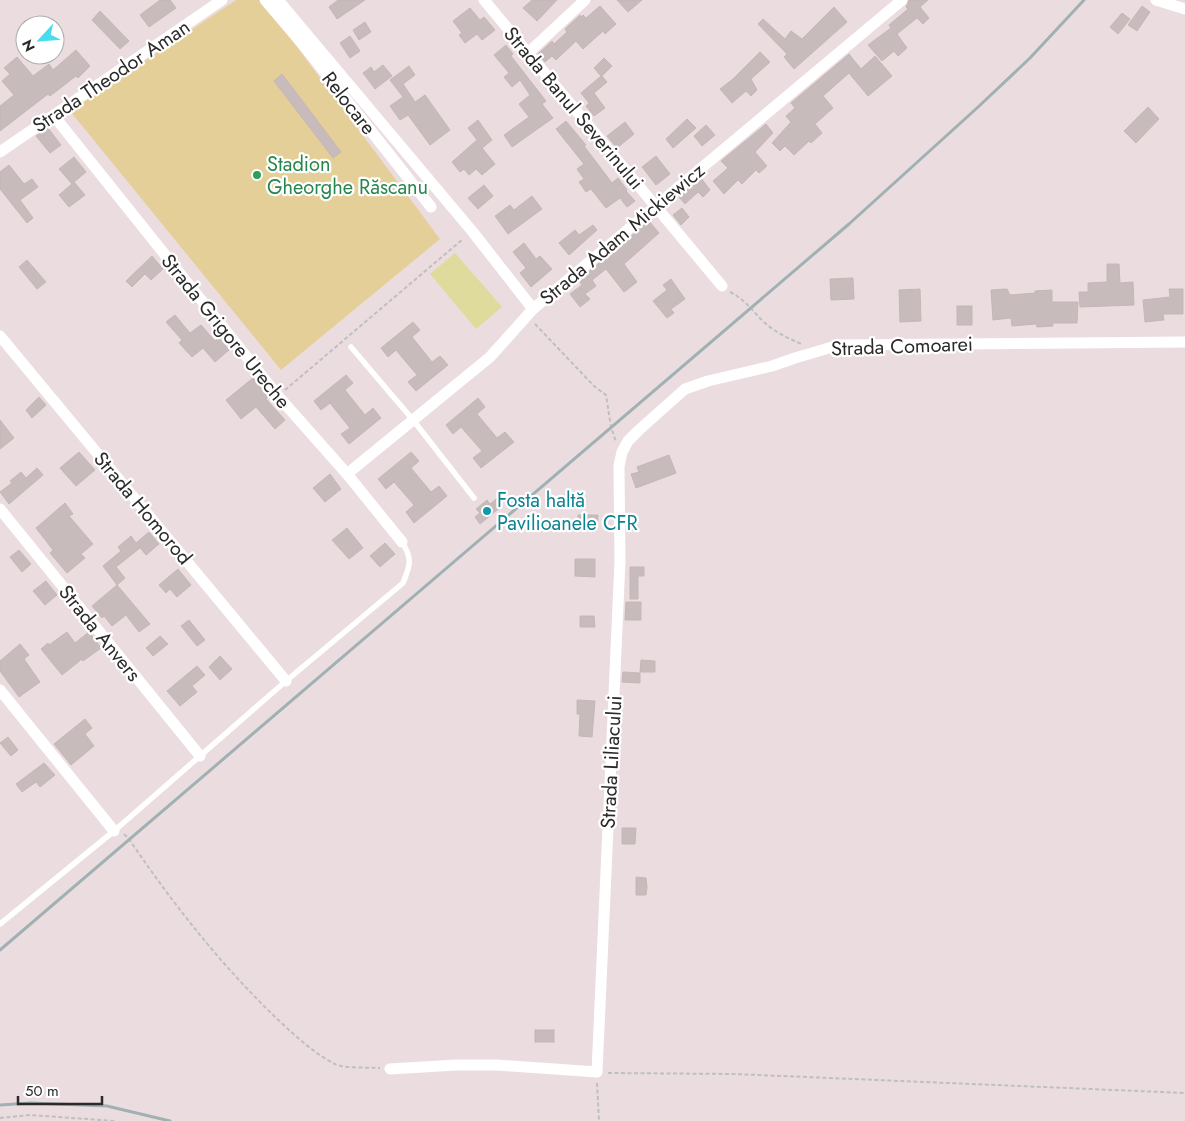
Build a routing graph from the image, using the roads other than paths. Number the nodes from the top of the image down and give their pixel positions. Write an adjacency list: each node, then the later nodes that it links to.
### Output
1 (222, 0): 10 (street, Strada Theodor Aman)
2 (265, 0): 13 (street, Relocare)
3 (278, 0): 15 (street)
4 (484, 0): 9 (street, Strada Banul Severinului)
5 (585, 0): 9 (street)
6 (902, 0): 12 (street, Strada Adam Mickiewicz)
7 (1156, 0): 8 (street)
8 (1185, 9)
9 (528, 53): 12 (street, Strada Banul Severinului)
10 (54, 116): 11 (street, Strada Theodor Aman); 21 (street, Strada Grigore Ureche)
11 (0, 152)
12 (655, 206): 14 (street, Strada Banul Severinului); 15 (street, Strada Adam Mickiewicz)
13 (432, 207)
14 (722, 286)
15 (530, 312): 19 (street, Strada Adam Mickiewicz)
16 (0, 336): 25 (street, Strada Homorod)
17 (1185, 342): 20 (street, Strada Comoarei)
18 (351, 347): 19 (lane)
19 (413, 420): 21 (street, Strada Adam Mickiewicz); 22 (lane)
20 (622, 452): 30 (street, Strada Liliacului)
21 (347, 474): 24 (street, Strada Grigore Ureche)
22 (474, 498)
23 (0, 509): 27 (street, Strada Anvers)
24 (402, 542): 25 (lane)
25 (286, 681): 27 (lane)
26 (0, 690): 28 (street)
27 (200, 756): 28 (lane)
28 (114, 831): 29 (lane)
29 (0, 924)
30 (390, 1069)

